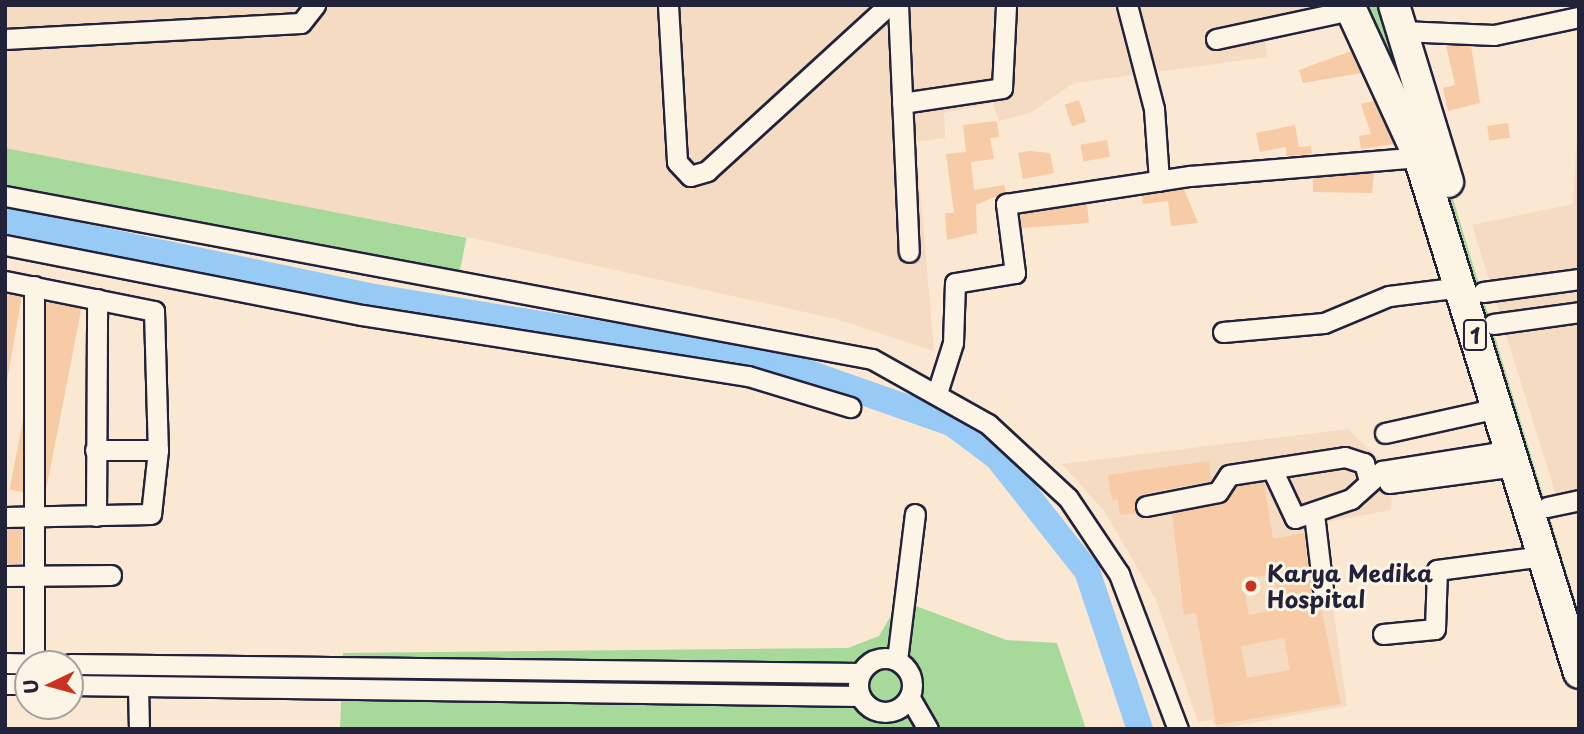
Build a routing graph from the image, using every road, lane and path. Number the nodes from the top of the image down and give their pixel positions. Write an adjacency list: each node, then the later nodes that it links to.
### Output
1 (316, 5): 11 (street)
2 (668, 5): 3 (street)
3 (890, 5)
4 (898, 5): 12 (street)
5 (1006, 5): 12 (street)
6 (1127, 5): 14 (street)
7 (1350, 8): 10 (street); 13 (highway, 1)
8 (1579, 17): 9 (street)
9 (1397, 18): 21 (highway, 1)
10 (1216, 39)
11 (5, 40)
12 (902, 103): 17 (street)
13 (1419, 157): 14 (street); 21 (highway, 1)
14 (1159, 181): 26 (street)
15 (5, 196): 26 (street)
16 (5, 245): 27 (street)
17 (909, 252)
18 (5, 281): 20 (street)
19 (1570, 281): 21 (street); 23 (street)
20 (33, 286): 22 (street); 42 (street)
21 (1472, 289): 24 (highway, 1); 25 (street); 28 (highway, 1)
22 (97, 299): 30 (street); 31 (street)
23 (1572, 313): 24 (street)
24 (1493, 324): 37 (highway, 1)
25 (1223, 332)
26 (937, 393): 62 (street)
27 (850, 407)
28 (1498, 408): 29 (street); 32 (highway, 1)
29 (1385, 433)
30 (95, 450): 31 (street); 40 (street)
31 (158, 450): 40 (street)
32 (1513, 458): 34 (street); 43 (highway, 1)
33 (1272, 470): 34 (street); 36 (street); 39 (street)
34 (1372, 480): 39 (street)
35 (1579, 500): 37 (street)
36 (1146, 506)
37 (1547, 507): 48 (highway, 1)
38 (915, 514): 51 (street)
39 (1314, 514): 47 (street)
40 (96, 516): 42 (street)
41 (5, 517): 42 (street)
42 (34, 518): 46 (street)
43 (1543, 556): 49 (street); 52 (highway, 1)
44 (111, 575): 46 (street)
45 (5, 576): 46 (street)
46 (34, 576): 50 (street)
47 (1323, 590)
48 (1579, 613)
49 (1383, 634)
50 (34, 650)
51 (897, 660): 54 (street); 58 (street)
52 (1577, 662)
53 (84, 664): 54 (street)
54 (860, 673): 57 (street)
55 (84, 685): 56 (street)
56 (138, 686): 57 (street); 60 (street)
57 (860, 696): 59 (street)
58 (910, 698): 59 (street); 61 (street)
59 (891, 721)
60 (139, 729)
61 (928, 729)
62 (1178, 729)

